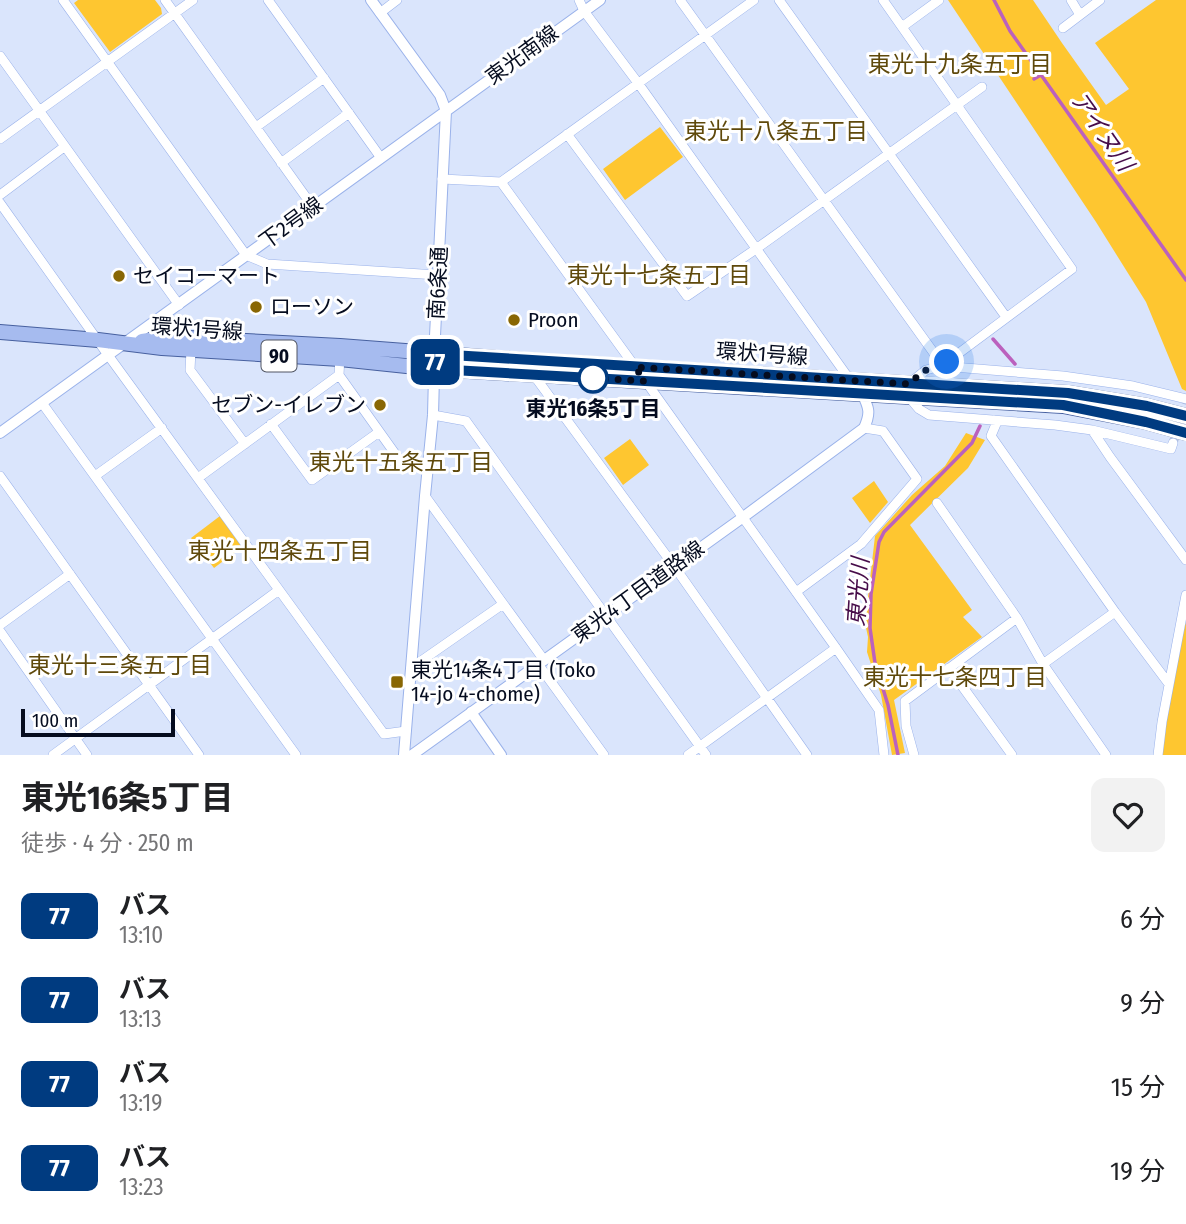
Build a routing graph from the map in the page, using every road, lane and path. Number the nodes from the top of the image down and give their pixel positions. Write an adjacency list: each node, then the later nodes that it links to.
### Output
1 (64, 0): 24 (street)
2 (165, 0): 17 (street)
3 (193, 0): 17 (street)
4 (268, 0): 25 (street)
5 (371, 0): 18 (street)
6 (397, 0): 18 (street)
7 (579, 0): 16 (street)
8 (600, 0): 16 (street, 東光南線)
9 (680, 0): 22 (street)
10 (754, 0): 22 (street)
11 (779, 0): 36 (street)
12 (883, 0): 20 (street)
13 (939, 0): 20 (street)
14 (1071, 0): 19 (street)
15 (1100, 0): 19 (street)
16 (584, 11): 26 (street); 30 (street, 東光南線)
17 (174, 13): 24 (street); 32 (street)
18 (380, 13): 30 (street)
19 (1080, 15): 21 (street)
20 (902, 27): 28 (street)
21 (1063, 28)
22 (705, 35): 26 (street); 42 (street)
23 (0, 56): 29 (street)
24 (108, 62): 29 (street); 46 (street)
25 (324, 78): 31 (street); 32 (street)
26 (639, 83): 33 (street); 45 (street)
27 (982, 87): 28 (street)
28 (957, 105): 36 (street); 49 (street)
29 (39, 111): 34 (street); 35 (street)
30 (446, 111): 37 (street, 下2号線); 39 (street, 南6条通)
31 (349, 113): 37 (street); 38 (street)
32 (256, 127): 38 (street)
33 (567, 134): 40 (street); 45 (street)
34 (0, 139)
35 (64, 147): 41 (street); 48 (street)
36 (889, 153): 42 (street); 49 (street)
37 (381, 158): 44 (street, 下2号線)
38 (281, 163): 44 (street)
39 (442, 179): 40 (street); 47 (street, 南6条通)
40 (501, 182): 58 (street)
41 (0, 195)
42 (824, 200): 45 (street); 57 (street)
43 (0, 203): 51 (street)
44 (313, 207): 46 (street, 下2号線)
45 (756, 249): 62 (street)
46 (246, 255): 47 (street); 48 (street, 下2号線)
47 (437, 275): 56 (street, 南6条通)
48 (179, 304): 52 (street, 下2号線)
49 (1006, 317): 57 (street)
50 (0, 332): 51 (main road, 環状1号線 / 90)
51 (98, 340): 52 (main road, 環状1号線 / 90); 55 (street)
52 (124, 344): 53 (main road, 環状1号線 / 90); 54 (main road, 環状1号線 / 90); 55 (street, 下2号線)
53 (191, 350): 54 (main road, 環状1号線 / 90); 77 (street)
54 (340, 353): 56 (main road, 環状1号線 / 90); 60 (street)
55 (108, 355): 66 (street, 下2号線); 71 (street)
56 (435, 362): 59 (main road, 環状1号線 / 90); 67 (street, 南6条通)
57 (941, 366): 63 (street); 65 (street)
58 (635, 367): 59 (main road, 環状1号線 / 90); 61 (street); 62 (main road, 環状1号線 / 90)
59 (534, 368): 61 (main road, 環状1号線 / 90); 87 (street)
60 (339, 375): 70 (street); 74 (street)
61 (645, 381): 64 (main road, 環状1号線 / 90); 85 (street)
62 (850, 381): 63 (main road, 環状1号線 / 90); 64 (street)
63 (908, 390): 64 (main road, 環状1号線 / 90); 68 (main road, 環状1号線 / 90); 69 (street); 76 (main road, 環状1号線 / 90)
64 (862, 393): 72 (street)
65 (1186, 401)
66 (41, 403): 75 (street, 下2号線); 81 (street)
67 (433, 415): 79 (street, 南6条通); 94 (street)
68 (1186, 416)
69 (994, 420): 73 (street); 93 (street)
70 (271, 424): 74 (street); 77 (street)
71 (162, 428): 81 (street); 82 (street)
72 (863, 428): 85 (street, 東光4丁目道路線); 90 (street)
73 (1092, 430): 78 (street); 86 (street)
74 (379, 432): 79 (street)
75 (0, 433)
76 (1186, 433)
77 (244, 444): 82 (street)
78 (1172, 446)
79 (428, 467): 83 (street, 南6条通)
80 (0, 476): 88 (street)
81 (95, 476): 98 (street)
82 (198, 478): 89 (street)
83 (425, 496): 92 (street); 102 (street, 南6条通)
84 (937, 503): 95 (street)
85 (742, 518): 87 (street, 東光4丁目道路線); 90 (street)
86 (1186, 560)
87 (674, 566): 94 (street, 東光4丁目道路線); 106 (street)
88 (70, 574): 96 (street); 105 (street)
89 (279, 590): 98 (street); 108 (street)
90 (796, 592): 99 (street)
91 (1186, 595): 104 (street)
92 (503, 604): 100 (street); 102 (street)
93 (1115, 612): 101 (street); 104 (street)
94 (606, 615): 100 (street, 東光4丁目道路線); 110 (street)
95 (1017, 618): 101 (street); 103 (street)
96 (0, 625)
97 (0, 631): 109 (street)
98 (213, 640): 105 (street); 114 (street)
99 (836, 648): 106 (street); 122 (street)
100 (541, 662): 107 (street, 東光4丁目道路線); 118 (street)
101 (1043, 664): 125 (street)
102 (411, 668): 108 (street, 南6条通)
103 (949, 668): 123 (street); 124 (street)
104 (1169, 684): 126 (street)
105 (149, 685): 109 (street); 113 (street)
106 (766, 698): 110 (street); 121 (street)
107 (471, 712): 116 (street, 東光4丁目道路線); 117 (street)
108 (406, 731): 115 (street, 南6条通)
109 (75, 738): 111 (street); 112 (street)
110 (700, 746): 119 (street); 120 (street)
111 (53, 755)
112 (87, 755)
113 (198, 755)
114 (296, 755)
115 (404, 755)
116 (412, 755)
117 (501, 755)
118 (604, 755)
119 (688, 755)
120 (706, 755)
121 (807, 755)
122 (884, 755)
123 (914, 755)
124 (1012, 755)
125 (1106, 755)
126 (1158, 755)

